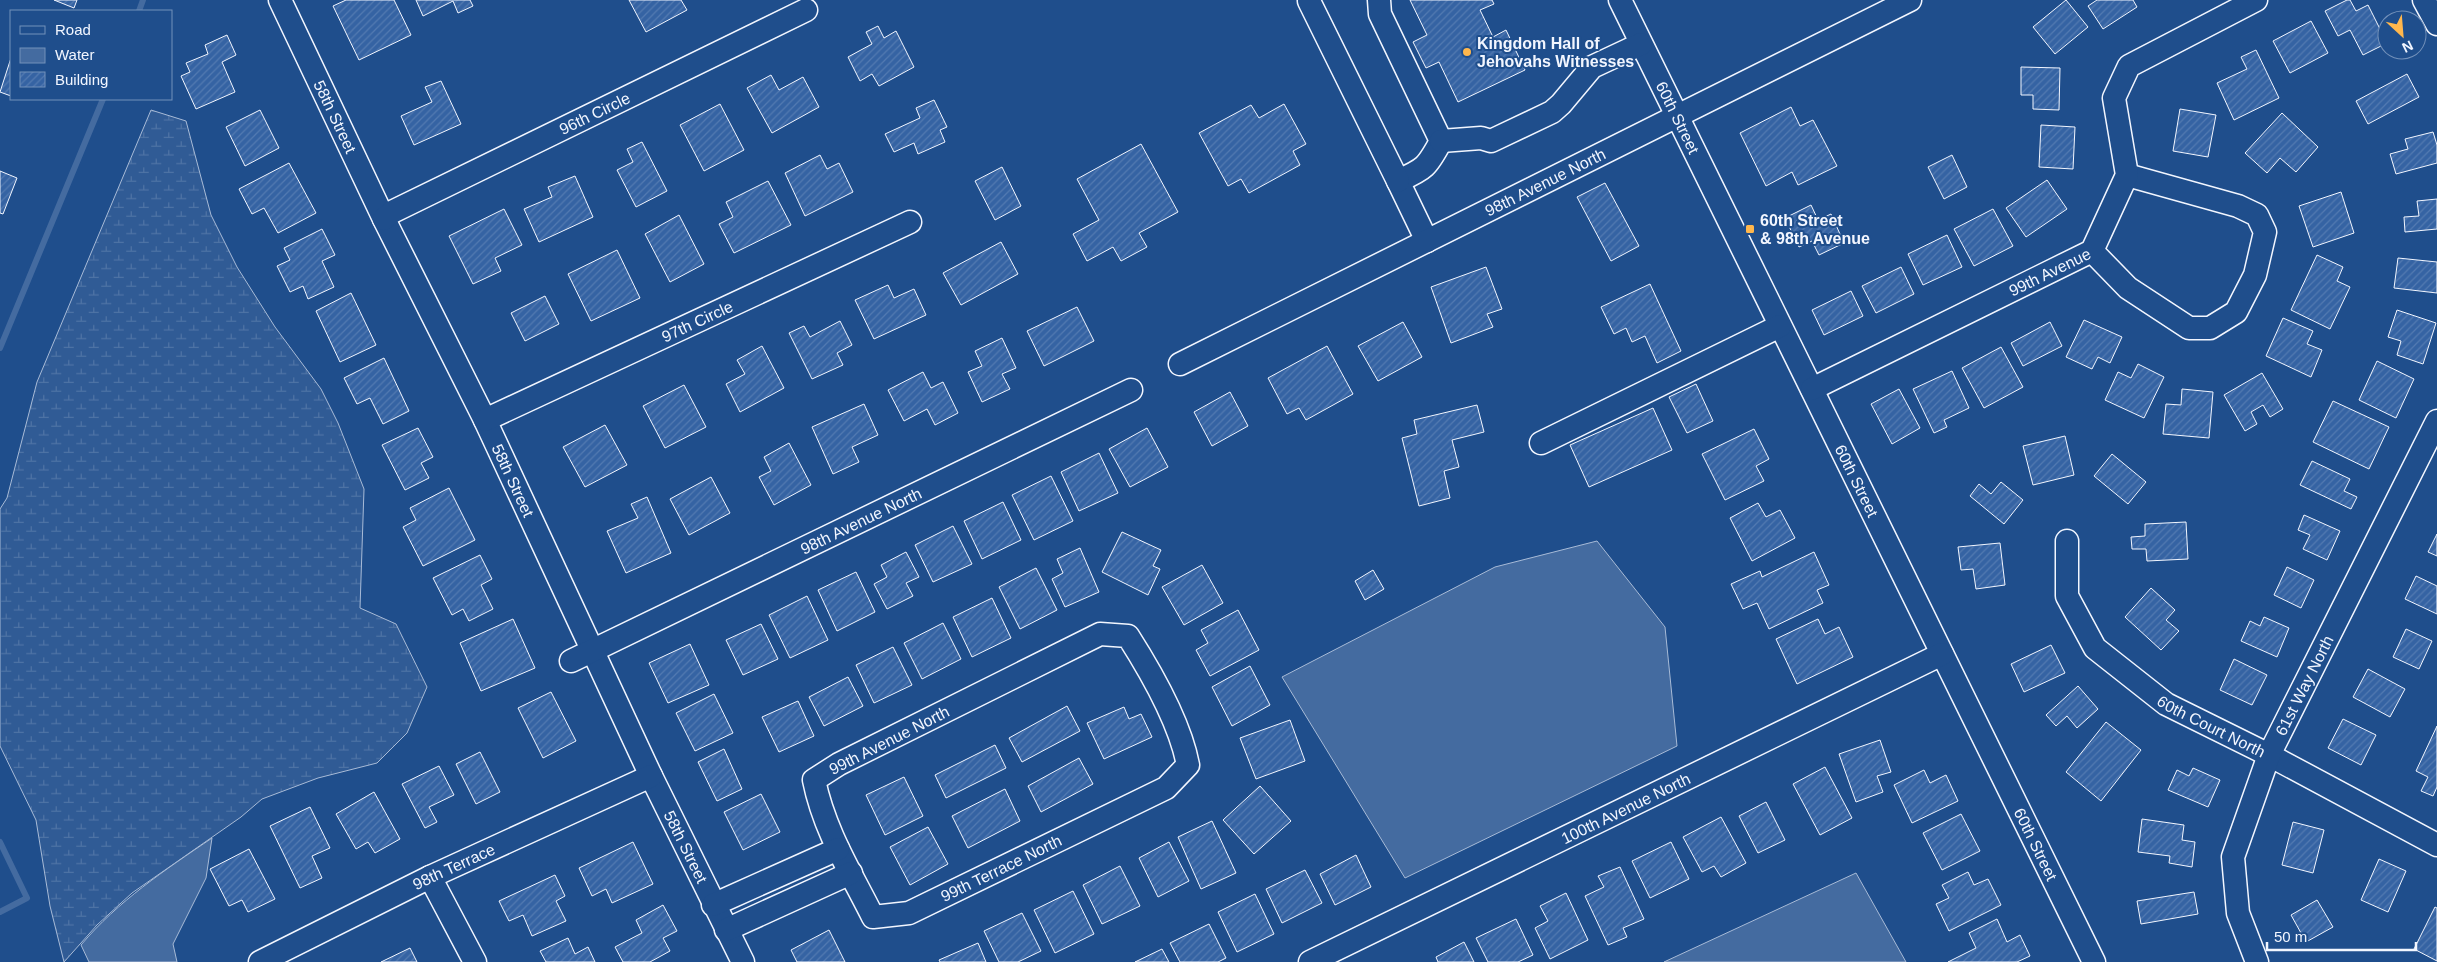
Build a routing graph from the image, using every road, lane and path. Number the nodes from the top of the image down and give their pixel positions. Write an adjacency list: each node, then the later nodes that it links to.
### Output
1 (280, 0): 15 (street, 58th Street)
2 (1379, 0): 12 (street)
3 (1620, 0): 10 (street, 60th Street)
4 (1910, 0): 11 (street, 98th Avenue North)
5 (2256, 0): 13 (street)
6 (2424, 0): 9 (street)
7 (1309, 1): 14 (street)
8 (806, 10): 15 (street, 96th Circle)
9 (2437, 24)
10 (1641, 44): 11 (street, 60th Street); 12 (street)
11 (1677, 116): 17 (street, 98th Avenue North); 19 (street, 60th Street)
12 (1441, 141): 14 (street)
13 (2127, 174): 18 (street, 99th Avenue); 18 (street)
14 (1398, 182): 17 (street)
15 (384, 219): 23 (street, 58th Street)
16 (910, 222): 23 (street, 97th Circle)
17 (1427, 241): 20 (street, 98th Avenue North)
18 (2092, 251): 22 (street, 99th Avenue)
19 (1780, 326): 22 (street, 60th Street); 25 (street)
20 (1180, 364)
21 (1131, 390): 27 (street, 98th Avenue North)
22 (1812, 390): 28 (street, 60th Street)
23 (484, 420): 27 (street, 58th Street)
24 (2437, 421): 30 (street, 61st Way North)
25 (1541, 443)
26 (2068, 542): 30 (street, 60th Court North)
27 (592, 650): 29 (street, 98th Avenue North); 32 (street, 58th Street)
28 (1942, 654): 42 (street, 100th Avenue North); 43 (street, 60th Street)
29 (571, 661)
30 (2269, 754): 33 (street, 60th Court North); 44 (street, 61st Way North)
31 (1188, 765): 34 (street, 99th Avenue North); 35 (street, 99th Terrace North)
32 (651, 776): 36 (street, 98th Terrace); 37 (street, 58th Street)
33 (2437, 845)
34 (838, 849): 35 (street, 99th Terrace North); 37 (street)
35 (851, 873): 38 (street)
36 (430, 877): 39 (street, 98th Terrace); 40 (street)
37 (714, 904): 38 (street, 58th Street)
38 (726, 930): 41 (street, 58th Street)
39 (260, 962)
40 (475, 962)
41 (742, 962)
42 (1310, 962)
43 (2094, 962)
44 (2257, 962)

